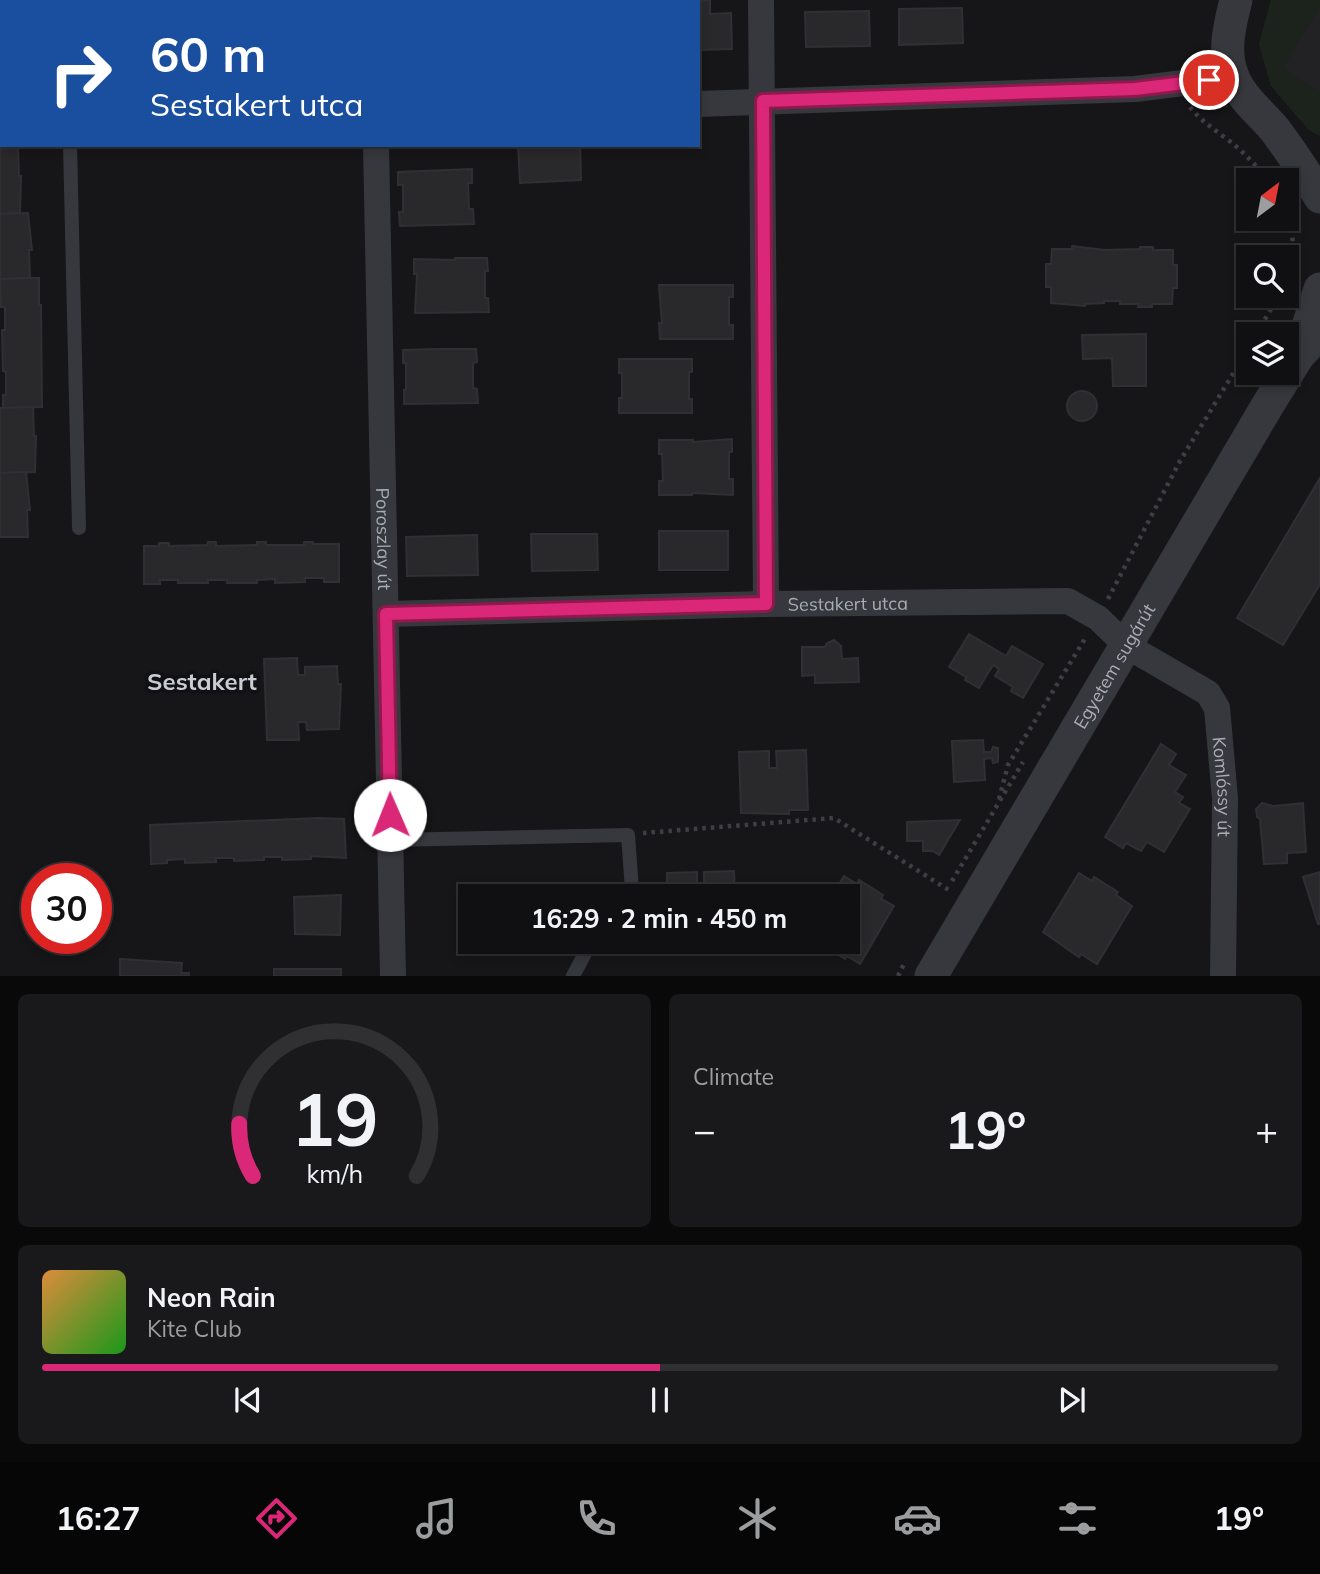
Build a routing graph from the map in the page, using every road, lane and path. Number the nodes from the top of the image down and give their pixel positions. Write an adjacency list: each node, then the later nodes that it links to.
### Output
1 (761, 0): 4 (street)
2 (1236, 0): 3 (street)
3 (1232, 77): 4 (street); 7 (street)
4 (763, 101): 6 (street); 17 (street)
5 (1186, 103): 11 (path)
6 (700, 104)
7 (1275, 130): 10 (street); 12 (street)
8 (70, 147): 16 (lane)
9 (376, 147): 18 (street, Poroszlay út)
10 (1320, 156)
11 (1257, 168)
12 (1320, 197)
13 (1320, 289): 14 (street, Egyetem sugárút)
14 (1309, 345): 20 (street, Egyetem sugárút)
15 (1236, 369): 19 (path)
16 (79, 528)
17 (766, 604): 18 (street, Sestakert utca); 19 (street, Sestakert utca)
18 (386, 614): 23 (street, Poroszlay út)
19 (1098, 618): 20 (street, Sestakert utca); 21 (path)
20 (1128, 646): 25 (street, Egyetem sugárút); 30 (street, Komlóssy út)
21 (999, 799)
22 (628, 835): 23 (lane); 24 (lane); 25 (path)
23 (390, 840): 27 (street, Poroszlay út)
24 (632, 884)
25 (973, 905): 29 (street, Egyetem sugárút)
26 (584, 954): 28 (lane)
27 (393, 975)
28 (573, 975)
29 (931, 975)
30 (1223, 975)

